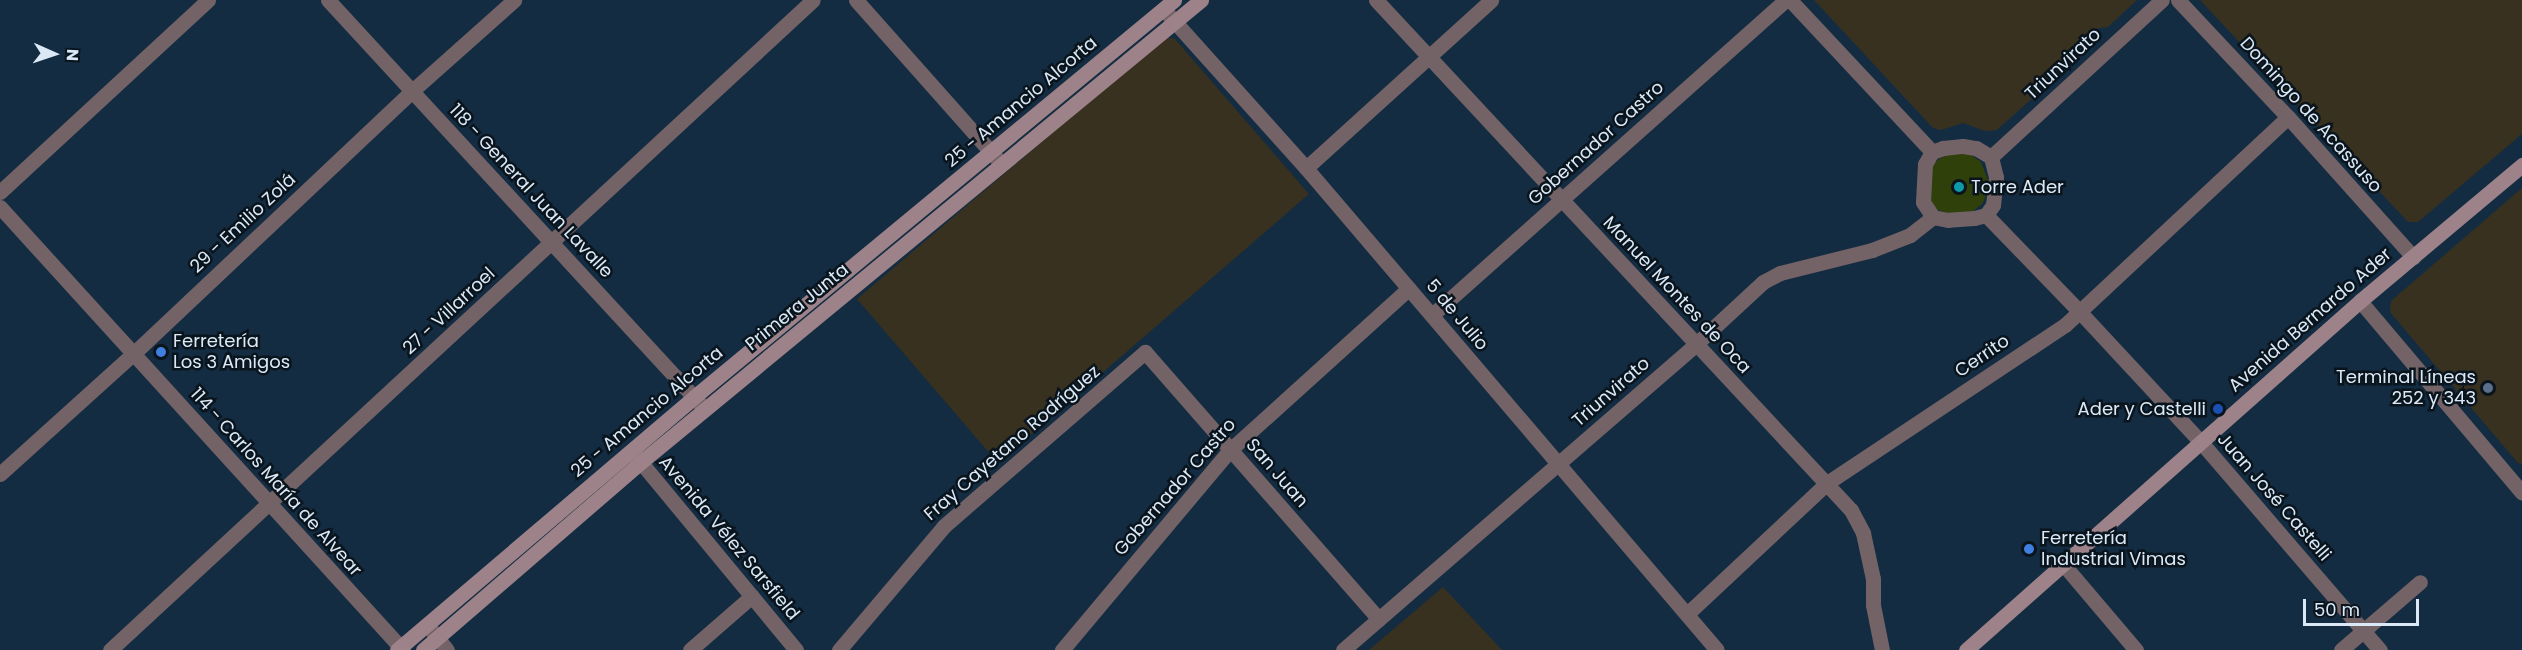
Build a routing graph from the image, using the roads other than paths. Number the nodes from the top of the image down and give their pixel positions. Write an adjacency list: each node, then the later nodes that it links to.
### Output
1 (208, 0): 22 (street)
2 (328, 0): 15 (street, 118 - General Juan Lavalle)
3 (514, 0): 15 (street, 29 - Emilio Zolá)
4 (813, 0): 27 (street, 27 - Villarroel)
5 (856, 0): 19 (street)
6 (1201, 0): 13 (main road, Primera Junta)
7 (1376, 0): 14 (street, Manuel Montes de Oca)
8 (1491, 0): 14 (street)
9 (1787, 0): 17 (street); 23 (street, Gobernador Castro)
10 (2162, 0): 18 (street, Triunvirato)
11 (2178, 0): 16 (street, Domingo de Acassuso)
12 (1168, 4): 13 (street, 5 de Julio); 19 (main road, 25 - Amancio Alcorta)
13 (1175, 22): 19 (main road, Primera Junta); 21 (street, 5 de Julio)
14 (1428, 56): 21 (street); 23 (street, Manuel Montes de Oca)
15 (412, 91): 27 (street, 118 - General Juan Lavalle); 35 (street, 29 - Emilio Zolá)
16 (2288, 117): 28 (street, Domingo de Acassuso); 31 (street, Cerrito)
17 (1932, 152): 18 (street); 26 (street)
18 (1991, 157): 25 (street)
19 (997, 158): 36 (main road, 25 - Amancio Alcorta); 37 (main road, Primera Junta)
20 (2522, 165): 28 (main road, Avenida Bernardo Ader)
21 (1306, 168): 29 (street, 5 de Julio)
22 (0, 192)
23 (1562, 199): 32 (street, Gobernador Castro); 33 (street, Manuel Montes de Oca)
24 (0, 207): 35 (street, 114 - Carlos María de Alvear)
25 (1986, 215): 26 (street); 31 (street, Juan José Castelli)
26 (1933, 217): 33 (street, Triunvirato)
27 (551, 242): 36 (street, 118 - General Juan Lavalle); 45 (street, 27 - Villarroel)
28 (2413, 257): 30 (main road, Avenida Bernardo Ader)
29 (1409, 288): 32 (street, 5 de Julio); 39 (street, Gobernador Castro)
30 (2360, 302): 38 (main road, Avenida Bernardo Ader); 44 (street)
31 (2079, 310): 38 (street, Juan José Castelli); 43 (street, Cerrito)
32 (1432, 315): 41 (street, 5 de Julio)
33 (1696, 344): 41 (street, Triunvirato); 43 (street, Manuel Montes de Oca)
34 (1145, 352): 39 (street, San Juan); 59 (street, Fray Cayetano Rodríguez)
35 (132, 354): 42 (street, 29 - Emilio Zolá); 45 (street, 114 - Carlos María de Alvear)
36 (694, 397): 37 (street, 118 - General Juan Lavalle); 40 (main road, 25 - Amancio Alcorta)
37 (705, 409): 40 (main road, Primera Junta)
38 (2200, 441): 46 (main road, Avenida Bernardo Ader); 52 (street, Juan José Castelli)
39 (1230, 450): 50 (street, San Juan); 60 (street, Gobernador Castro)
40 (636, 456): 48 (street, Avenida Vélez Sarsfield); 51 (main road, 25 - Amancio Alcorta); 53 (main road, Primera Junta)
41 (1558, 464): 49 (street, 5 de Julio); 50 (street, Triunvirato)
42 (0, 474)
43 (1827, 483): 49 (street, Cerrito); 63 (street, Manuel Montes de Oca)
44 (2521, 489)
45 (270, 504): 54 (street, 114 - Carlos María de Alvear); 55 (street, 27 - Villarroel)
46 (2063, 564): 64 (main road, Avenida Bernardo Ader); 65 (street)
47 (2420, 582): 52 (street)
48 (752, 596): 57 (street); 58 (street, Avenida Vélez Sarsfield)
49 (1687, 614): 62 (street, 5 de Julio)
50 (1379, 619): 61 (street, Triunvirato)
51 (428, 625): 53 (street); 54 (main road, 25 - Amancio Alcorta)
52 (2364, 631): 66 (street); 67 (street, Juan José Castelli)
53 (442, 644): 56 (main road, Primera Junta)
54 (400, 649)
55 (110, 650)
56 (423, 650)
57 (690, 650)
58 (796, 650)
59 (839, 650)
60 (1062, 650)
61 (1343, 650)
62 (1717, 650)
63 (1882, 650)
64 (1965, 650)
65 (2136, 650)
66 (2340, 650)
67 (2380, 650)

